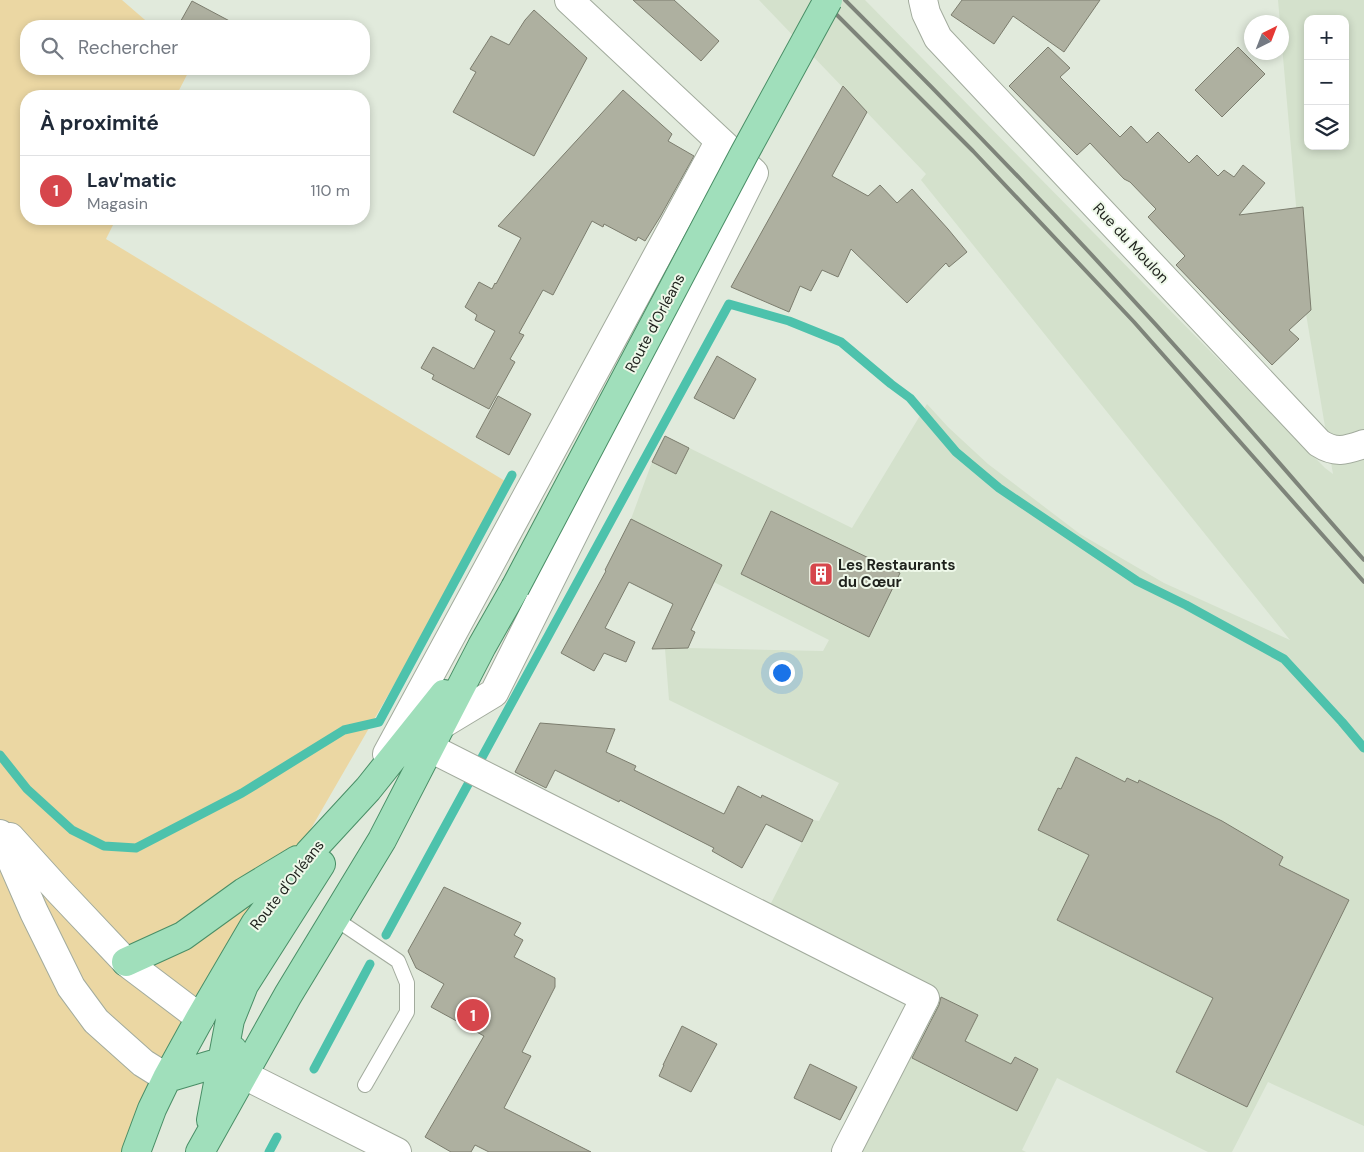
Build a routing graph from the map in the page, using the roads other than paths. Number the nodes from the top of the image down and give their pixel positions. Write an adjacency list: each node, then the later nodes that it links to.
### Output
1 (569, 0): 4 (street)
2 (828, 0): 6 (main road, Route d'Orléans, bridge)
3 (924, 0): 5 (street, Rue du Moulon)
4 (719, 142): 7 (street); 8 (street)
5 (1364, 444)
6 (482, 646): 7 (main road, Route d'Orléans); 8 (main road, Route d'Orléans)
7 (435, 737): 12 (main road, Route d'Orléans); 21 (street)
8 (368, 789): 11 (main road, Route d'Orléans); 15 (main road)
9 (0, 826): 13 (street)
10 (0, 834): 16 (street)
11 (309, 853): 13 (main road); 14 (main road, Route d'Orléans)
12 (334, 918): 15 (main road, Route d'Orléans); 17 (lane)
13 (126, 962): 14 (street)
14 (200, 1018): 15 (main road); 16 (main road, Route d'Orléans)
15 (233, 1068): 16 (main road); 18 (main road); 20 (street)
16 (167, 1078): 19 (main road, Route d'Orléans)
17 (365, 1085)
18 (204, 1146)
19 (136, 1152)
20 (397, 1152)
21 (846, 1152)

